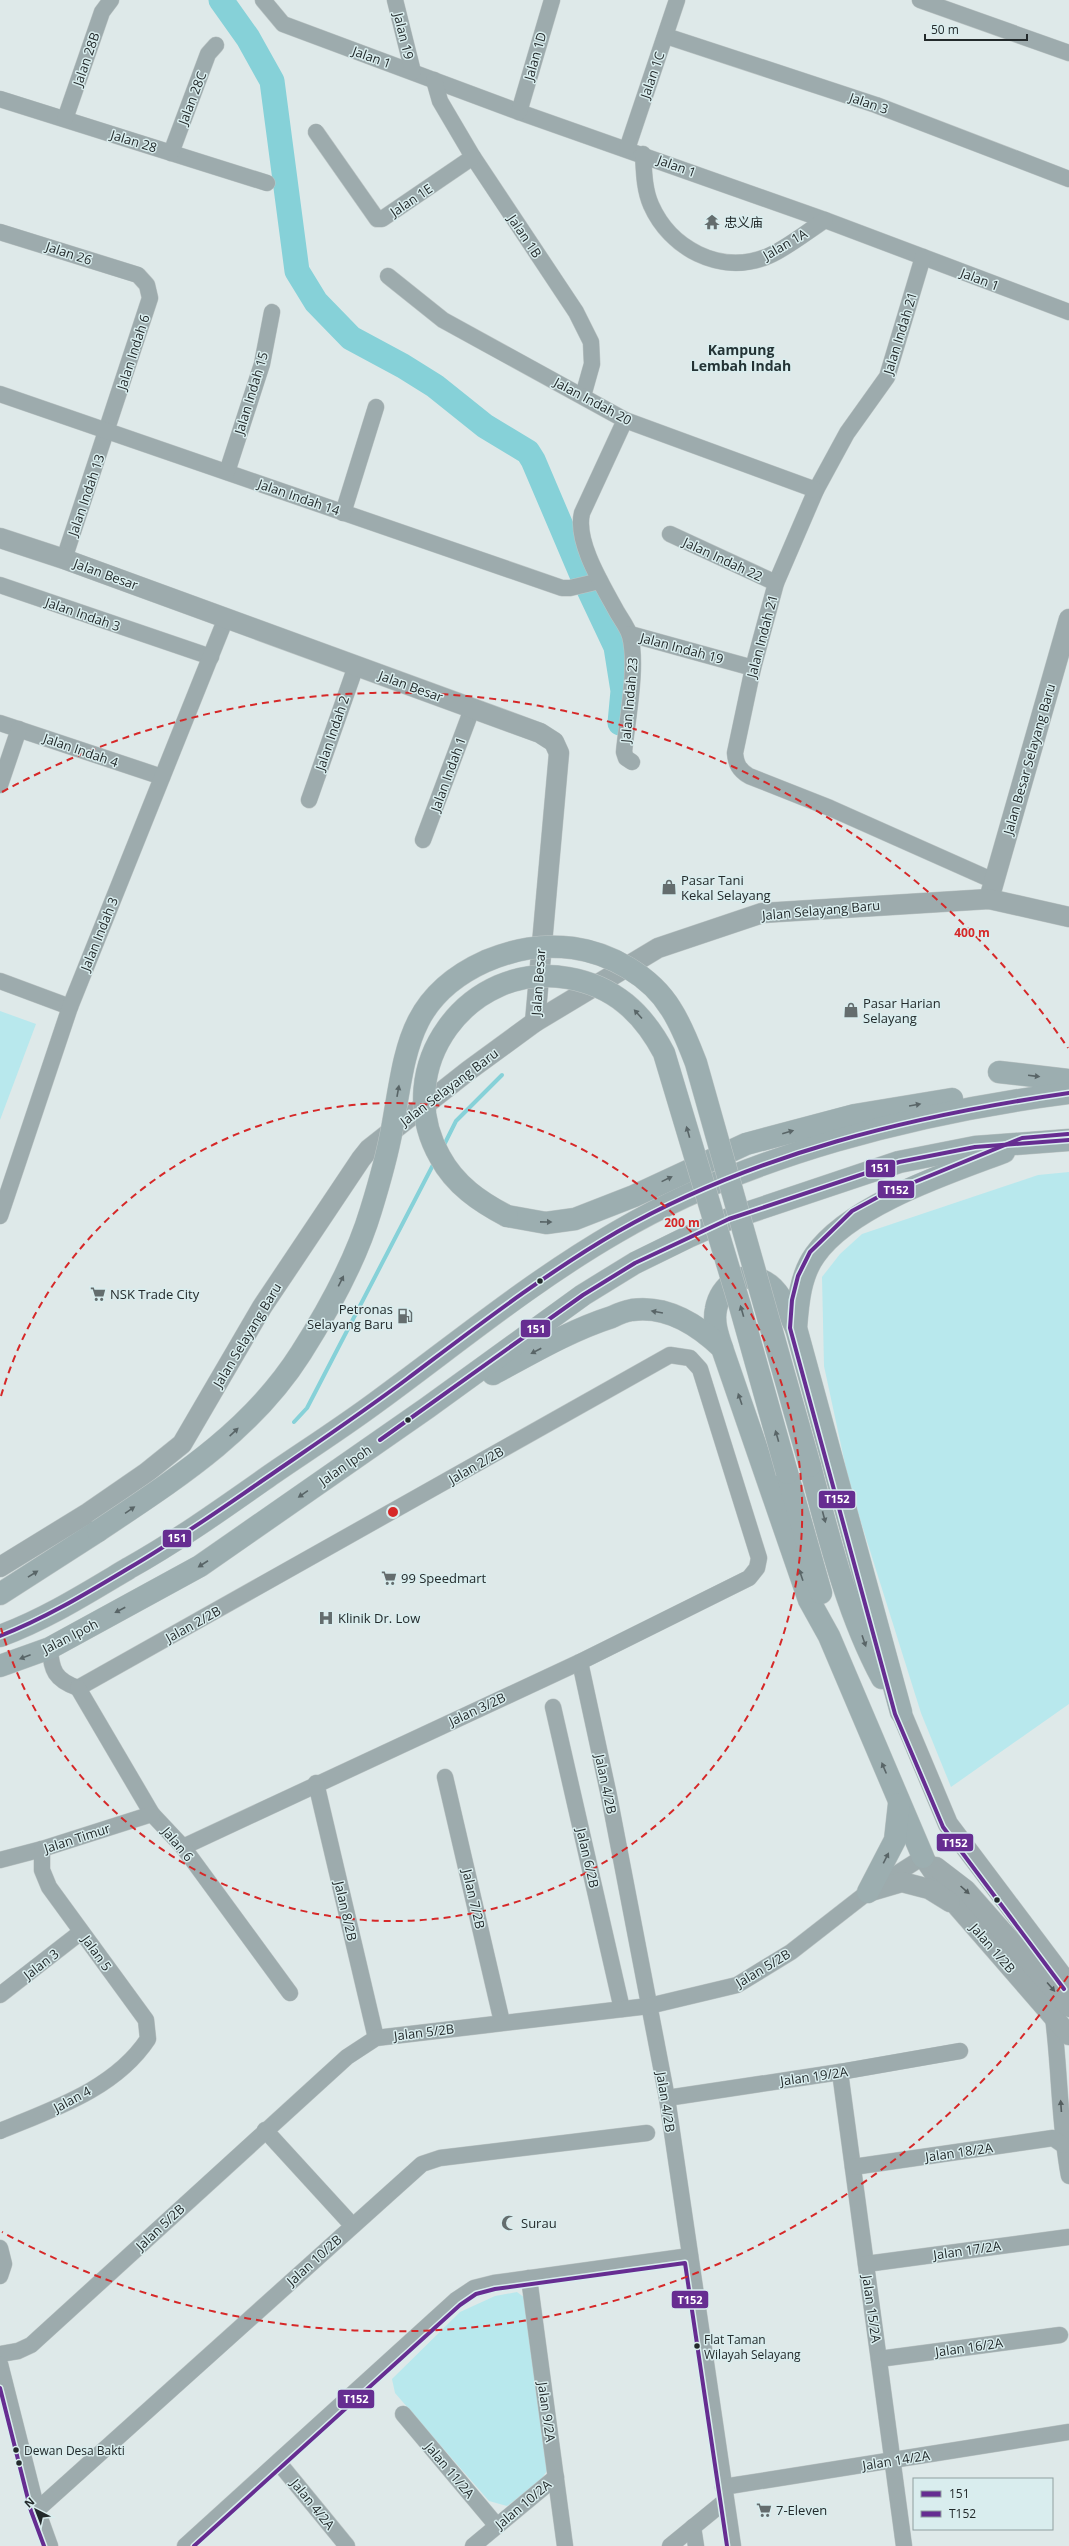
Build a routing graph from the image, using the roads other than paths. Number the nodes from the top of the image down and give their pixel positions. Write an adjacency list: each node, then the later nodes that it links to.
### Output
1 (111, 0): 14 (street, Jalan 28B)
2 (263, 0): 10 (street, Jalan 1)
3 (395, 0): 10 (street, Jalan 19)
4 (552, 0): 13 (street, Jalan 1D)
5 (677, 0): 7 (street, Jalan 1C)
6 (920, 0): 9 (street)
7 (666, 36): 16 (street, Jalan 1C); 20 (street, Jalan 3)
8 (216, 45): 17 (street, Jalan 28C)
9 (1069, 53)
10 (413, 72): 11 (street, Jalan 1)
11 (434, 80): 13 (street, Jalan 1); 19 (street, Jalan 1B)
12 (0, 99): 14 (street, Jalan 28)
13 (519, 112): 16 (street, Jalan 1)
14 (65, 120): 17 (street, Jalan 28)
15 (316, 132): 19 (street, Jalan 1E)
16 (627, 149): 18 (street, Jalan 1)
17 (171, 152): 21 (street, Jalan 28)
18 (643, 154): 22 (street, Jalan 1); 22 (street, Jalan 1A)
19 (473, 157): 30 (street, Jalan 1B)
20 (1069, 179)
21 (267, 183)
22 (825, 220): 24 (street, Jalan 1)
23 (0, 232): 25 (street, Jalan 26)
24 (923, 257): 28 (street, Jalan 1); 35 (street, Jalan Indah 21)
25 (138, 275): 33 (street, Jalan Indah 6)
26 (388, 276): 30 (street, Jalan Indah 20)
27 (272, 312): 34 (street, Jalan Indah 15)
28 (1069, 312)
29 (0, 394): 33 (street, Jalan Indah 14)
30 (583, 396): 32 (street, Jalan Indah 20)
31 (376, 407): 36 (street)
32 (625, 420): 35 (street, Jalan Indah 20); 40 (street, Jalan Indah 19)
33 (107, 431): 34 (street, Jalan Indah 14); 39 (street, Jalan Indah 13)
34 (227, 472): 36 (street, Jalan Indah 14)
35 (816, 490): 41 (street, Jalan Indah 21)
36 (343, 513): 40 (street, Jalan Indah 14)
37 (670, 534): 41 (street, Jalan Indah 22)
38 (0, 538): 39 (street, Jalan Besar)
39 (64, 559): 43 (street, Jalan Besar)
40 (596, 582): 45 (street, Jalan Indah 19)
41 (776, 583): 48 (street, Jalan Indah 21)
42 (0, 585): 46 (street, Jalan Indah 3)
43 (226, 618): 46 (street, Jalan Indah 3); 47 (street, Jalan Besar)
44 (1069, 619): 57 (street, Jalan Besar Selayang Baru)
45 (630, 634): 48 (street, Jalan Indah 19); 52 (street, Jalan Indah 23)
46 (211, 658): 53 (street, Jalan Indah 3)
47 (356, 666): 49 (street, Jalan Besar); 55 (street, Jalan Indah 2)
48 (753, 668): 57 (street, Jalan Indah 21)
49 (472, 709): 56 (street, Jalan Indah 1); 61 (street, Jalan Besar)
50 (0, 723): 51 (street, Jalan Indah 4)
51 (19, 729): 53 (street, Jalan Indah 4); 54 (street)
52 (632, 762)
53 (162, 778): 60 (street, Jalan Indah 3)
54 (0, 785)
55 (309, 800)
56 (423, 840)
57 (992, 890): 58 (street, Jalan Selayang Baru); 61 (street, Jalan Selayang Baru)
58 (1069, 917)
59 (0, 981): 60 (street)
60 (70, 1007): 66 (street, Jalan Indah 3)
61 (535, 1022): 71 (street, Jalan Selayang Baru)
62 (999, 1072): 63 (highway, one-way to 63)
63 (1067, 1089): 73 (highway, Jalan Ipoh); 74 (highway, one-way to 63, bridge)
64 (1069, 1140): 65 (highway, Jalan Ipoh)
65 (1024, 1144): 67 (highway); 69 (highway, Jalan Ipoh)
66 (0, 1216)
67 (796, 1328): 68 (highway); 80 (highway)
68 (722, 1348): 69 (highway, one-way to 69); 74 (highway, one-way to 68)
69 (427, 1408): 75 (highway, Jalan Ipoh, one-way to 75)
70 (759, 1558): 76 (street, Jalan 3/2B); 78 (street, Jalan 2/2B)
71 (0, 1567)
72 (0, 1594): 80 (highway, one-way to 80, bridge)
73 (0, 1636)
74 (829, 1636): 83 (highway, one-way to 74)
75 (50, 1648): 77 (highway, Jalan Ipoh, one-way to 77); 78 (street)
76 (580, 1662): 82 (street, Jalan 3/2B); 95 (street, Jalan 4/2B)
77 (0, 1666)
78 (78, 1688): 84 (street, Jalan 6)
79 (553, 1707): 97 (street, Jalan 6/2B)
80 (901, 1712): 92 (street)
81 (445, 1777): 99 (street, Jalan 7/2B)
82 (316, 1783): 85 (street, Jalan 3/2B); 101 (street, Jalan 8/2B)
83 (899, 1804): 87 (highway); 89 (highway, one-way to 83)
84 (152, 1814): 85 (street, Jalan 6); 86 (street, Jalan Timur)
85 (183, 1847): 93 (street, Jalan 6)
86 (42, 1849): 88 (street, Jalan Timur); 91 (street, Jalan 5)
87 (923, 1857): 89 (street, Jalan 5/2B); 90 (street, Jalan 1/2B); 96 (street, one-way to 96)
88 (0, 1860)
89 (868, 1892): 90 (street); 95 (street, Jalan 5/2B)
90 (957, 1906): 98 (street, Jalan 1/2B)
91 (81, 1932): 94 (street, Jalan 3); 103 (street, Jalan 5)
92 (1069, 1985)
93 (290, 1993)
94 (0, 1995)
95 (649, 2006): 97 (street, Jalan 5/2B); 105 (street, Jalan 4/2B)
96 (1069, 2007)
97 (622, 2009): 99 (street, Jalan 5/2B)
98 (1052, 2017): 100 (street, Jalan 1/2B); 109 (street, one-way to 98)
99 (502, 2022): 101 (street, Jalan 5/2B)
100 (1069, 2036)
101 (376, 2038): 106 (street, Jalan 5/2B)
102 (960, 2051): 104 (street, Jalan 19/2A)
103 (138, 2054): 107 (street, Jalan 4)
104 (840, 2072): 105 (street, Jalan 19/2A); 110 (street, Jalan 15/2A)
105 (667, 2098): 115 (street, Jalan 4/2B)
106 (265, 2130): 112 (street); 120 (street, Jalan 5/2B)
107 (0, 2131)
108 (647, 2133): 112 (street, Jalan 10/2B)
109 (1063, 2145): 110 (street, Jalan 18/2A); 111 (street)
110 (852, 2167): 116 (street, Jalan 15/2A)
111 (1069, 2176)
112 (352, 2225): 129 (street, Jalan 10/2B)
113 (1069, 2237): 116 (street, Jalan 17/2A)
114 (0, 2248): 117 (street)
115 (690, 2256): 118 (street); 128 (street, Jalan 4/2B)
116 (866, 2264): 121 (street, Jalan 15/2A)
117 (0, 2276)
118 (529, 2278): 126 (street); 127 (street, Jalan 9/2A)
119 (1060, 2335): 121 (street, Jalan 16/2A)
120 (0, 2354)
121 (879, 2359): 125 (street, Jalan 15/2A)
122 (0, 2364): 129 (street)
123 (403, 2414): 130 (street, Jalan 11/2A)
124 (1069, 2432): 125 (street, Jalan 14/2A)
125 (892, 2460): 128 (street, Jalan 14/2A); 140 (street, Jalan 15/2A)
126 (279, 2463): 133 (street); 134 (street, Jalan 4/2A)
127 (556, 2477): 130 (street, Jalan 10/2A); 136 (street, Jalan 9/2A)
128 (724, 2494): 131 (street); 139 (street, Jalan 4/2B)
129 (37, 2510): 132 (street)
130 (497, 2526): 135 (street, Jalan 10/2A)
131 (693, 2527): 137 (street); 138 (street)
132 (50, 2546)
133 (185, 2546)
134 (347, 2546)
135 (473, 2546)
136 (566, 2546)
137 (670, 2546)
138 (696, 2546)
139 (733, 2546)
140 (904, 2546)

